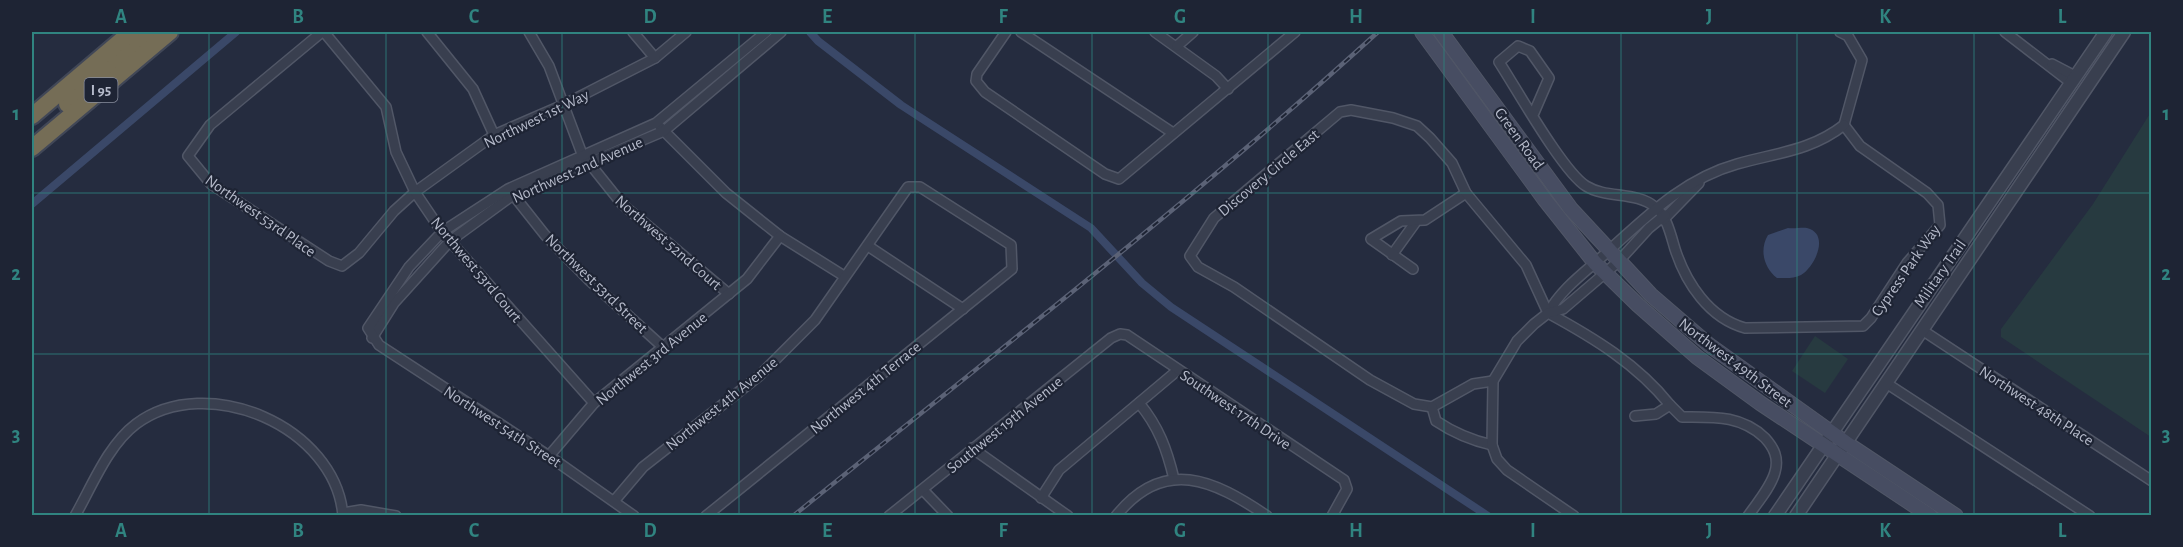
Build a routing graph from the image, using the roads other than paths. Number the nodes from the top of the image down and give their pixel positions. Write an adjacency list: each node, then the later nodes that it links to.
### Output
1 (116, 32): 27 (highway, I 95)
2 (131, 32): 30 (highway)
3 (152, 32): 35 (highway)
4 (170, 32): 38 (highway, I 95)
5 (323, 32): 43 (street, Northwest 53rd Court); 57 (street, Northwest 53rd Place)
6 (427, 32): 36 (street)
7 (529, 32): 28 (street, Northwest 52nd Court)
8 (633, 32): 24 (street)
9 (686, 32): 24 (street, Northwest 1st Way)
10 (766, 32): 31 (street, Northwest 2nd Avenue)
11 (781, 32): 33 (street, Northwest 2nd Avenue)
12 (1006, 32): 34 (street)
13 (1022, 32): 34 (street)
14 (1155, 32): 23 (street)
15 (1193, 32): 23 (street)
16 (1295, 32): 26 (street)
17 (1422, 32): 58 (main road, Green Road)
18 (1441, 32): 53 (main road, Green Road)
19 (1840, 32): 32 (street)
20 (2005, 32): 25 (street)
21 (2106, 32): 25 (street, Military Trail)
22 (2124, 32): 39 (street, Military Trail)
23 (1177, 46): 26 (street)
24 (655, 57): 28 (street, Northwest 1st Way)
25 (2072, 79): 37 (street, Military Trail)
26 (1228, 89): 34 (street)
27 (32, 103)
28 (563, 105): 36 (street, Northwest 1st Way); 40 (street, Northwest 52nd Court)
29 (1533, 115): 29 (street); 46 (street)
30 (32, 116)
31 (656, 123): 33 (street); 40 (street, Northwest 2nd Avenue)
32 (1844, 125): 42 (street); 47 (street, Cypress Park Way)
33 (664, 131): 41 (street, Northwest 2nd Avenue); 50 (street)
34 (1173, 133)
35 (32, 134)
36 (494, 135): 43 (street, Northwest 1st Way)
37 (2030, 141): 39 (street); 76 (street, Military Trail)
38 (32, 148)
39 (2043, 150): 64 (street, Military Trail)
40 (582, 154): 41 (street, Northwest 52nd Court); 44 (street, Northwest 2nd Avenue)
41 (590, 164): 44 (street, Northwest 2nd Avenue); 61 (street, Northwest 52nd Court)
42 (1705, 177): 46 (street); 47 (street)
43 (415, 192): 49 (street, Northwest 53rd Court); 57 (street, Northwest 1st Way)
44 (511, 192): 49 (street, Northwest 2nd Avenue); 51 (street, Northwest 2nd Avenue); 67 (street, Northwest 53rd Street)
45 (1466, 193): 48 (street); 63 (street, Discovery Circle East); 74 (street, Discovery Circle East)
46 (1656, 208): 47 (street, Cypress Park Way); 53 (street)
47 (1664, 217): 56 (street)
48 (1414, 223): 55 (street); 55 (street)
49 (442, 232): 51 (street, Northwest 53rd Court); 66 (street, Northwest 2nd Avenue)
50 (780, 236): 60 (street); 61 (street, Northwest 3rd Avenue)
51 (450, 241): 66 (street, Northwest 2nd Avenue); 71 (street, Northwest 53rd Court)
52 (868, 246): 54 (street, Northwest 4th Avenue); 60 (street, Northwest 4th Avenue); 62 (street)
53 (1608, 251): 56 (main road, Northwest 49th Street); 58 (street)
54 (1013, 253): 62 (street, Northwest 4th Terrace)
55 (1392, 255): 59 (street)
56 (1618, 262): 58 (street); 76 (main road, Northwest 49th Street)
57 (342, 266)
58 (1600, 267): 63 (street); 77 (main road, Northwest 49th Street)
59 (1413, 269)
60 (844, 276): 86 (street, Northwest 4th Avenue)
61 (729, 294): 67 (street, Northwest 3rd Avenue)
62 (963, 309): 91 (street, Northwest 4th Terrace)
63 (1548, 313): 69 (street); 73 (street)
64 (1922, 330): 70 (street, Military Trail); 83 (street, Northwest 48th Place)
65 (1120, 334): 68 (street, Southwest 17th Drive); 79 (street, Southwest 19th Avenue)
66 (372, 338): 81 (street, Northwest 54th Street)
67 (664, 348): 71 (street, Northwest 3rd Avenue)
68 (1178, 370): 72 (street); 97 (street, Southwest 17th Drive)
69 (1493, 381): 74 (street); 78 (street)
70 (1886, 383): 80 (street, Military Trail); 104 (street)
71 (594, 403): 81 (street, Northwest 3rd Avenue)
72 (1139, 403): 82 (street); 85 (street)
73 (1670, 405): 75 (street); 99 (street)
74 (1432, 407): 78 (street)
75 (1635, 416)
76 (1831, 432): 77 (street, Military Trail); 80 (main road, Northwest 49th Street)
77 (1823, 444): 80 (main road, Northwest 49th Street); 100 (street, Military Trail)
78 (1492, 445): 98 (street)
79 (972, 448): 84 (street, Southwest 19th Avenue); 85 (street)
80 (1842, 449): 101 (street, Military Trail); 102 (main road); 103 (main road)
81 (549, 456): 86 (street, Northwest 54th Street)
82 (1174, 479): 95 (street); 96 (street)
83 (2151, 481)
84 (923, 490): 92 (street, Southwest 19th Avenue); 93 (street)
85 (1041, 498): 94 (street)
86 (615, 500): 90 (street, Northwest 54th Street)
87 (343, 514): 88 (street); 89 (street)
88 (75, 516)
89 (396, 516)
90 (634, 516)
91 (706, 516)
92 (889, 516)
93 (948, 516)
94 (1068, 516)
95 (1116, 516)
96 (1267, 516)
97 (1332, 516)
98 (1574, 516)
99 (1748, 516)
100 (1776, 516)
101 (1796, 516)
102 (1930, 516)
103 (1956, 516)
104 (2090, 516)

